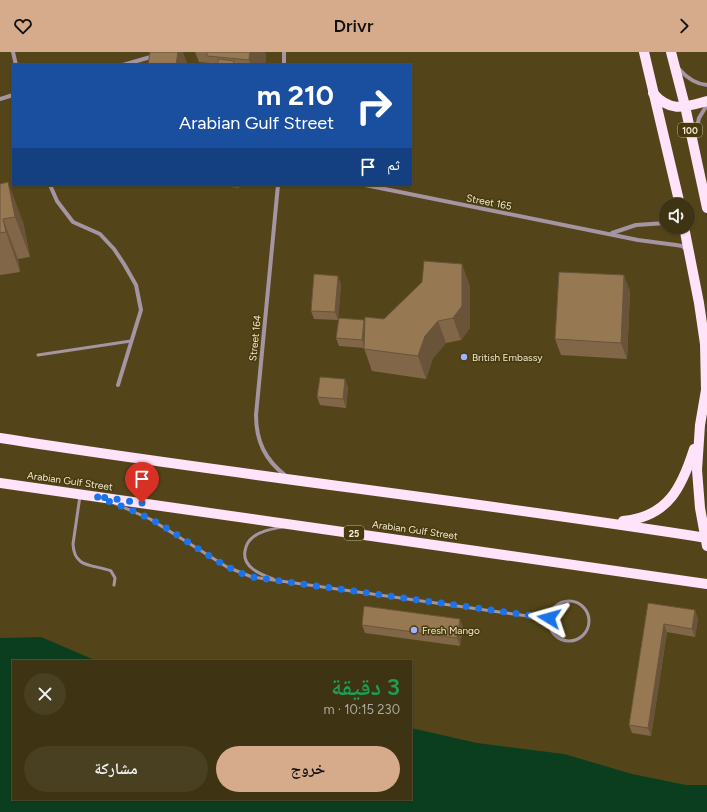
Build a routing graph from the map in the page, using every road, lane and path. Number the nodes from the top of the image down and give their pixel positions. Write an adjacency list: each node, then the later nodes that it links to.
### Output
1 (13, 52): 7 (street)
2 (284, 52): 9 (street)
3 (644, 52): 11 (main road, 100)
4 (671, 52): 6 (main road, 100)
5 (157, 56): 8 (street)
6 (673, 62): 10 (street); 16 (main road, 100)
7 (16, 64)
8 (128, 64)
9 (284, 64)
10 (707, 85)
11 (653, 93): 16 (main road); 21 (main road, 100)
12 (12, 95): 13 (street)
13 (0, 98)
14 (707, 101): 16 (main road)
15 (707, 105): 17 (street)
16 (685, 106): 17 (main road, 100)
17 (694, 145): 22 (main road, 100)
18 (50, 186): 27 (street)
19 (278, 186): 34 (street, Street 164)
20 (370, 186): 24 (street, Street 165)
21 (678, 198)
22 (707, 208)
23 (659, 223): 24 (street)
24 (610, 234): 26 (street, Street 165)
25 (685, 234): 26 (main road)
26 (689, 251): 30 (main road)
27 (131, 341): 28 (lane); 29 (street)
28 (38, 355)
29 (118, 385)
30 (706, 392): 31 (main road)
31 (700, 425): 38 (main road); 40 (main road)
32 (0, 435): 33 (street)
33 (5, 439): 34 (main road)
34 (291, 480): 38 (main road)
35 (0, 483): 36 (main road, Arabian Gulf Street / 25)
36 (81, 494): 37 (main road, Arabian Gulf Street / 25); 43 (lane)
37 (95, 496): 39 (main road, Arabian Gulf Street / 25); 41 (lane)
38 (609, 523): 40 (main road)
39 (297, 525): 41 (lane); 42 (main road, Arabian Gulf Street / 25)
40 (706, 541)
41 (280, 581): 44 (lane)
42 (707, 584)
43 (114, 585)
44 (549, 618): 44 (lane)

